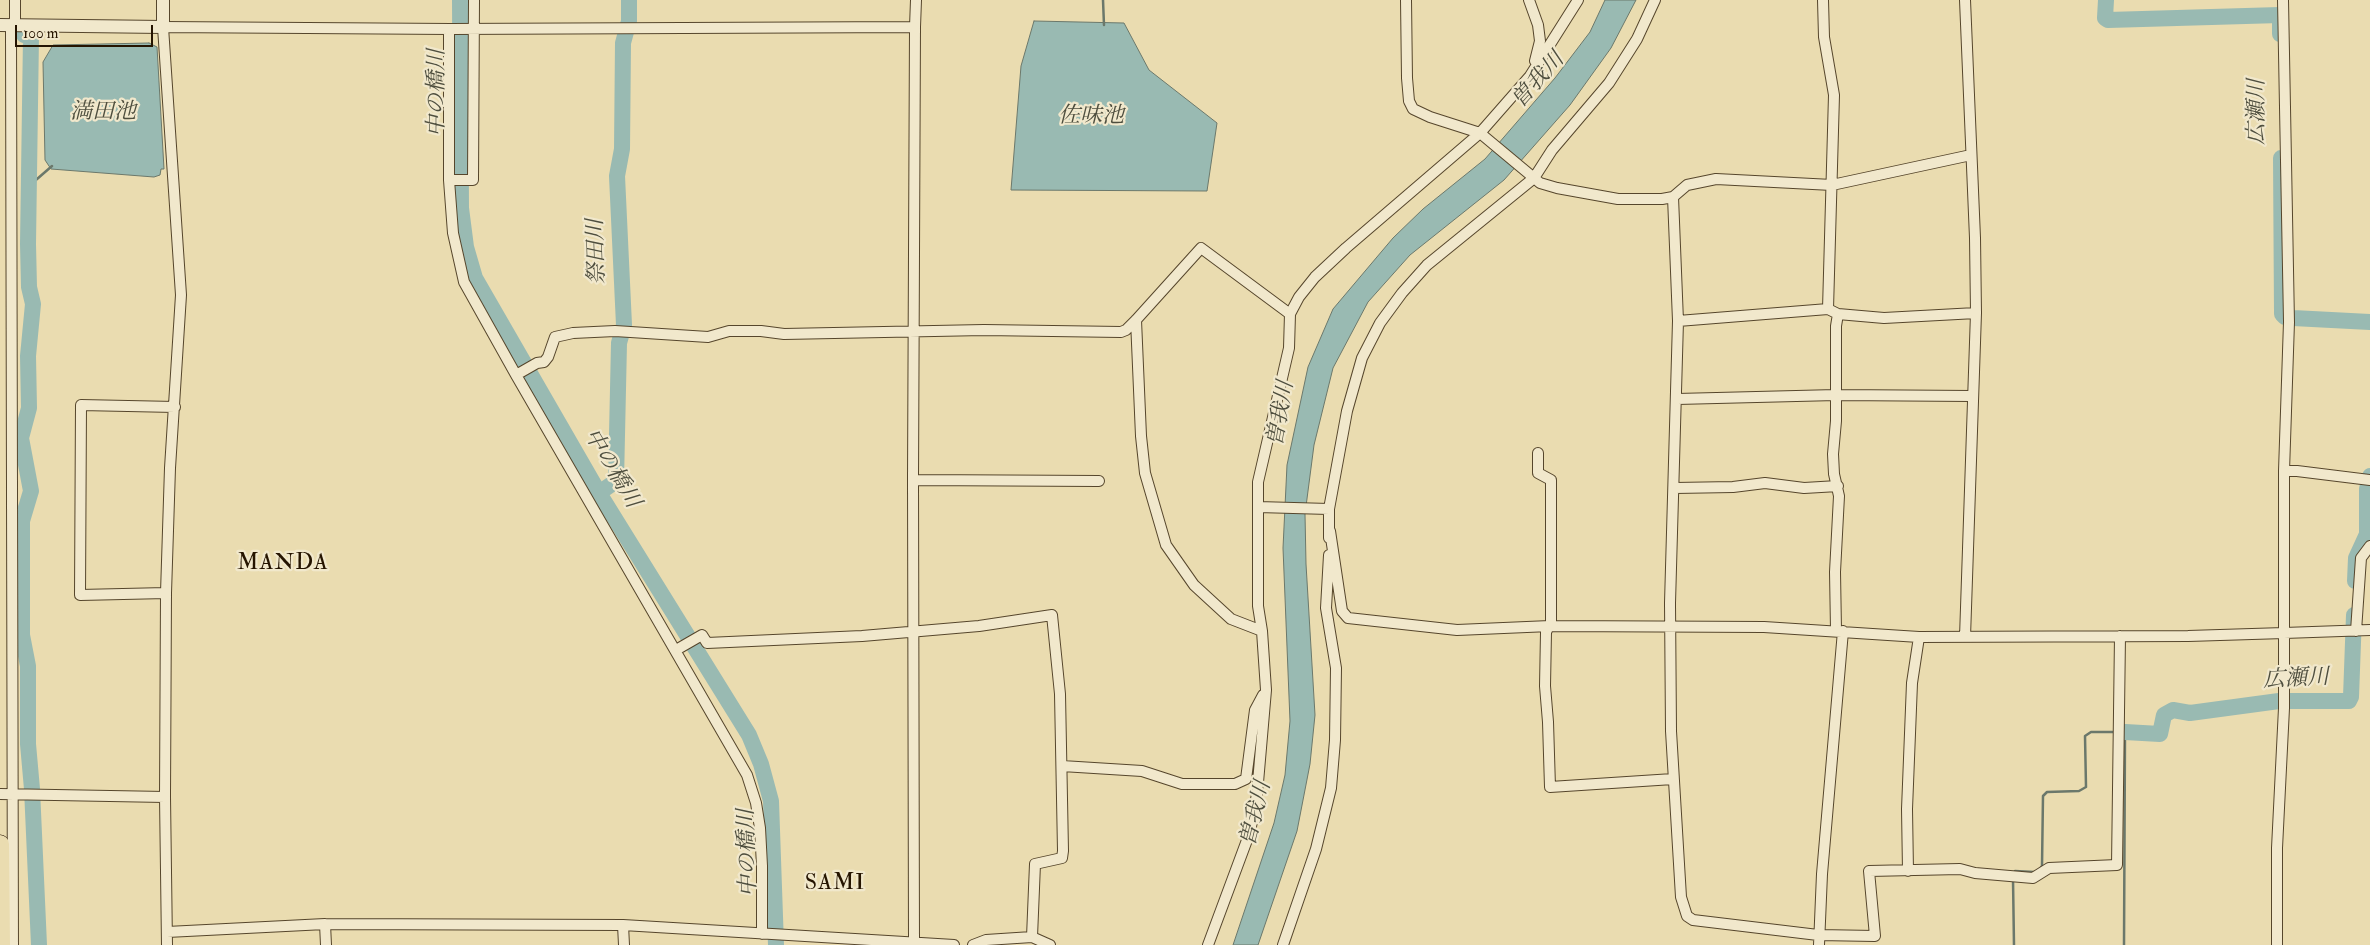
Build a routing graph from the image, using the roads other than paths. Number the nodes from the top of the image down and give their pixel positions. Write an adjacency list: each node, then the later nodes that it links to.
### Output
1 (15, 0): 12 (street)
2 (163, 0): 14 (street)
3 (474, 0): 17 (street)
4 (916, 0): 15 (street)
5 (1406, 0): 19 (street)
6 (1529, 0): 18 (street)
7 (1578, 0): 18 (street)
8 (1655, 0): 21 (street)
9 (1823, 0): 23 (street)
10 (1965, 0): 20 (street)
11 (2283, 0): 38 (street)
12 (13, 24): 13 (street); 14 (street); 65 (street)
13 (0, 25)
14 (163, 27): 16 (street); 36 (street)
15 (916, 27): 17 (street); 31 (street)
16 (450, 29): 17 (street); 22 (street)
17 (472, 29): 22 (street)
18 (1530, 76): 19 (street)
19 (1482, 134): 21 (street); 27 (street)
20 (1971, 155): 23 (street); 26 (street)
21 (1530, 175): 24 (street); 45 (street)
22 (450, 180): 32 (street)
23 (1832, 185): 24 (street); 25 (street)
24 (1673, 197): 30 (street)
25 (1828, 309): 28 (street); 30 (street)
26 (1976, 313): 28 (street); 34 (street)
27 (1290, 314): 29 (street); 44 (street)
28 (1838, 314): 33 (street)
29 (1136, 320): 31 (street); 51 (street)
30 (1678, 321): 35 (street)
31 (914, 332): 32 (street); 39 (street)
32 (517, 374): 60 (street)
33 (1836, 395): 34 (street); 35 (street); 42 (street)
34 (1972, 396): 59 (street)
35 (1677, 399): 43 (street)
36 (175, 407): 48 (street); 48 (street)
37 (1538, 453): 49 (street)
38 (2284, 471): 40 (street); 56 (street)
39 (913, 480): 41 (street); 53 (street)
40 (2370, 480)
41 (1099, 481)
42 (1838, 486): 43 (street); 54 (street)
43 (1675, 488): 50 (street)
44 (1261, 507): 45 (street); 51 (street)
45 (1326, 508): 46 (street)
46 (1330, 532): 49 (street); 85 (street)
47 (2370, 546): 55 (street)
48 (166, 593): 66 (street)
49 (1550, 626): 50 (street); 63 (street)
50 (1670, 628): 54 (street); 63 (street)
51 (1262, 630): 61 (street)
52 (2370, 630): 55 (street)
53 (913, 631): 60 (street); 62 (street); 75 (street)
54 (1839, 631): 58 (street); 74 (street)
55 (2356, 631): 56 (street)
56 (2284, 633): 57 (street); 86 (street)
57 (2120, 636): 59 (street); 68 (street)
58 (1919, 637): 59 (street); 68 (street)
59 (1965, 637)
60 (677, 650): 72 (street)
61 (1266, 690): 62 (street); 84 (street)
62 (1062, 766): 73 (street)
63 (1673, 780): 74 (street)
64 (0, 794): 65 (street)
65 (13, 795): 66 (street); 78 (street)
66 (165, 797): 71 (street)
67 (0, 844): 77 (highway)
68 (1908, 871): 74 (street)
69 (325, 924): 70 (street); 71 (street); 80 (street)
70 (623, 924): 72 (street); 81 (street)
71 (167, 932): 79 (street)
72 (762, 934): 75 (street)
73 (1032, 937): 76 (street); 83 (street)
74 (1819, 940)
75 (914, 943): 82 (street)
76 (977, 944)
77 (0, 945)
78 (13, 945)
79 (167, 945)
80 (326, 945)
81 (624, 945)
82 (954, 945)
83 (1050, 945)
84 (1208, 945)
85 (1283, 945)
86 (2277, 945)

